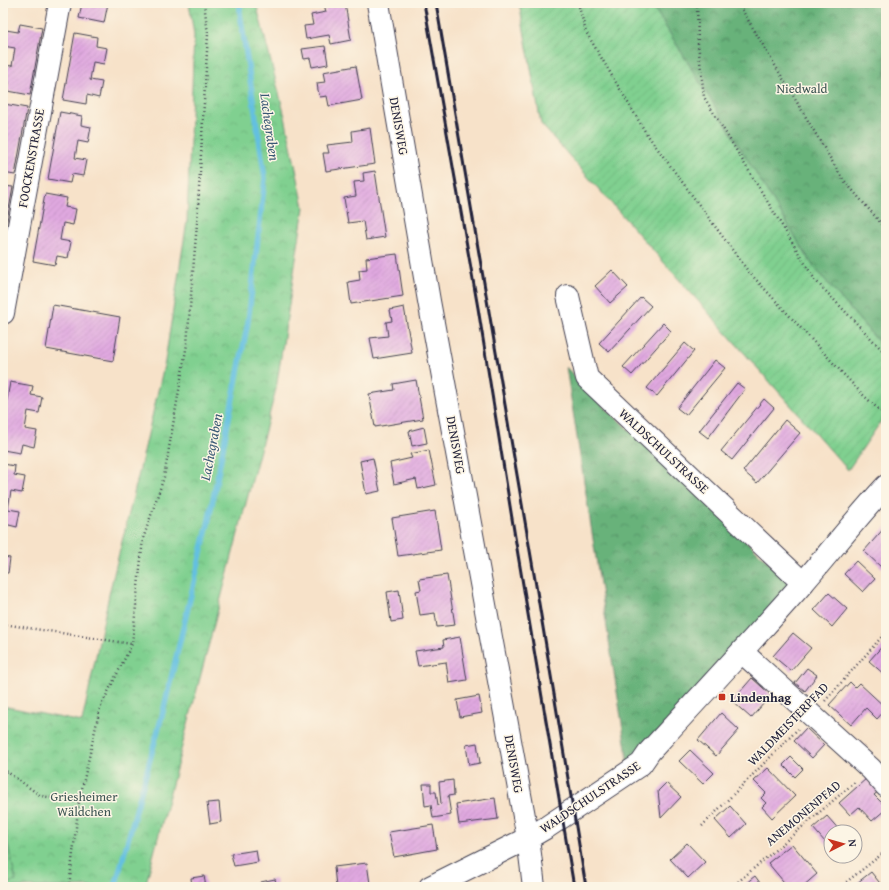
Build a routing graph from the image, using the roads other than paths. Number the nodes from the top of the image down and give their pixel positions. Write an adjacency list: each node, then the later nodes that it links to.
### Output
1 (60, 3): 4 (street, FOOCKENSTRASSE)
2 (378, 3): 9 (street, DENISWEG)
3 (568, 296): 6 (street, WALDSCHULSTRASSE)
4 (3, 313)
5 (886, 486): 6 (street, WALDSCHULSTRASSE)
6 (803, 583): 7 (street, WALDSCHULSTRASSE)
7 (742, 652): 8 (street); 9 (street, WALDSCHULSTRASSE)
8 (886, 786)
9 (528, 838): 10 (street, WALDSCHULSTRASSE); 11 (street, DENISWEG)
10 (430, 887)
11 (534, 887)

